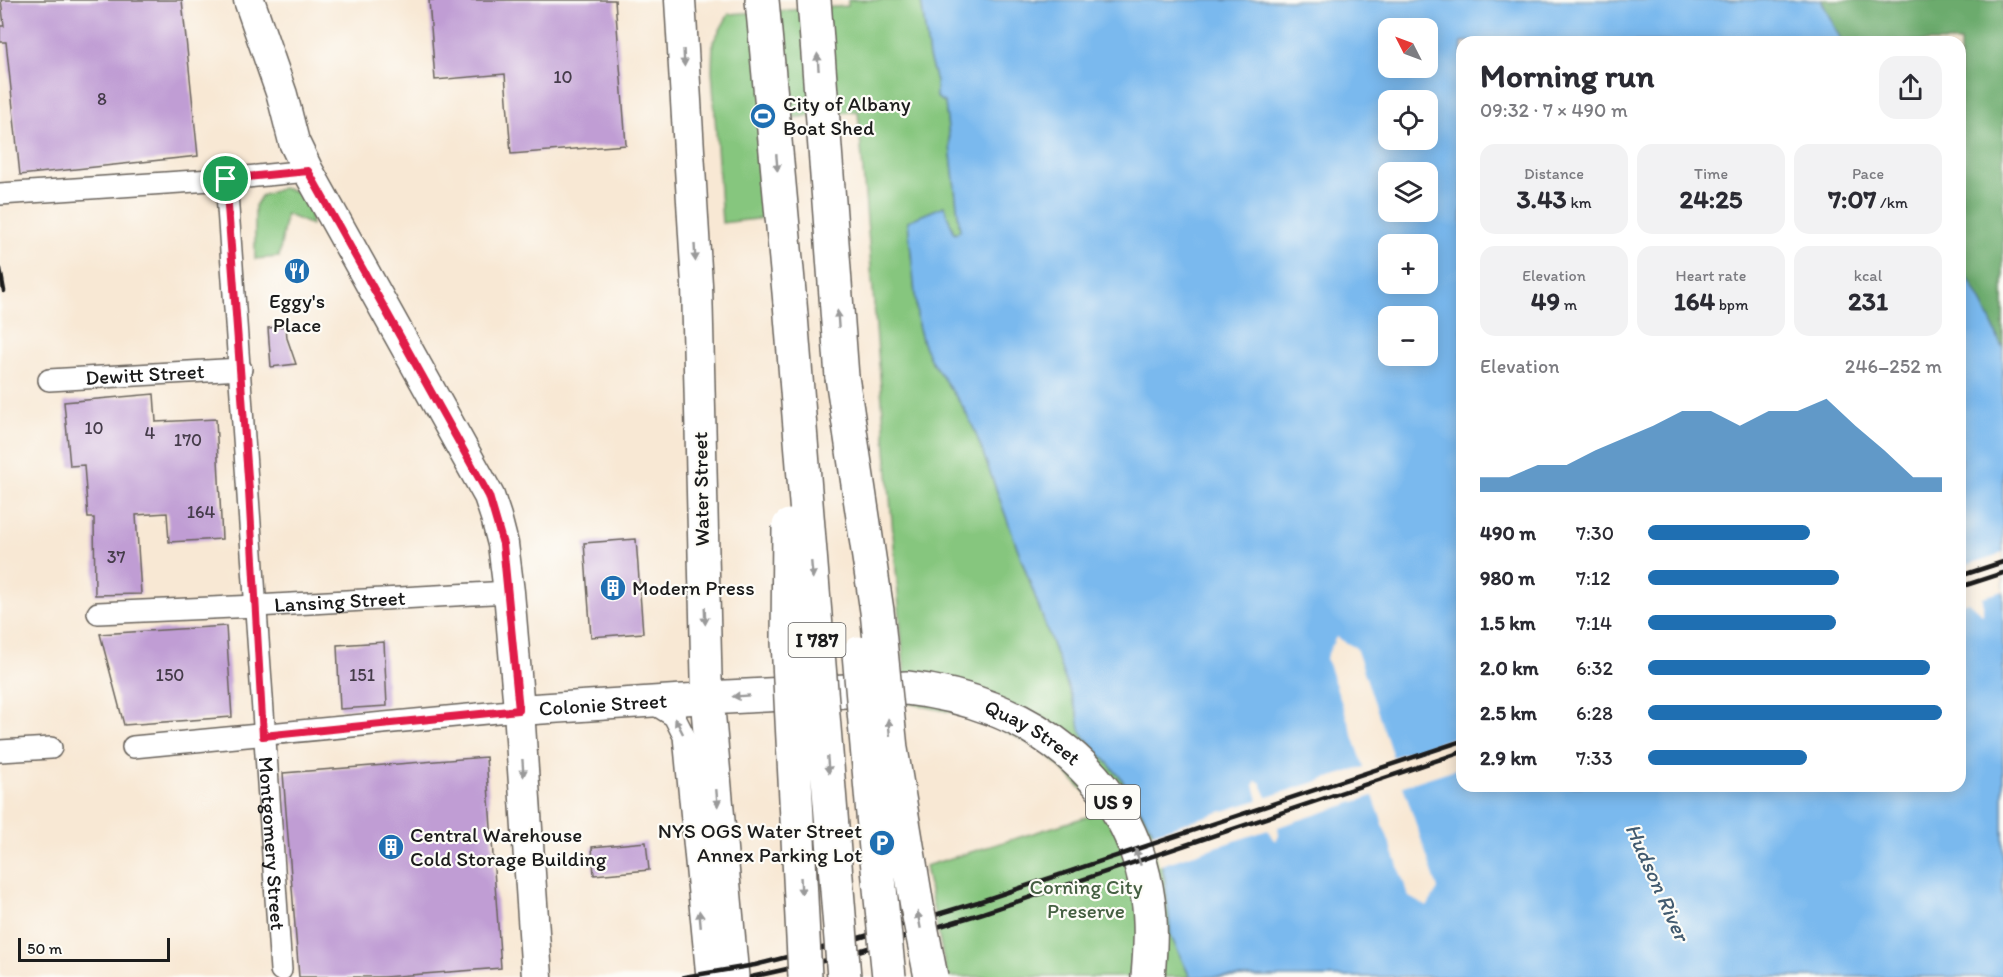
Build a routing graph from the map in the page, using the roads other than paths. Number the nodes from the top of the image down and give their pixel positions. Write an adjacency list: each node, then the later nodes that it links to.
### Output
1 (249, 0): 5 (street)
2 (680, 0): 15 (street, Water Street, one-way to 15)
3 (762, 0): 8 (main road, I 787, one-way to 8)
4 (814, 0): 10 (main road, I 787, one-way to 4)
5 (308, 171): 6 (street); 12 (street)
6 (226, 179): 7 (street); 9 (street, Montgomery Street)
7 (0, 194)
8 (789, 303): 27 (main road, one-way to 27, bridge); 28 (main road, I 787, one-way to 28, bridge)
9 (241, 369): 11 (street, Dewitt Street); 13 (street, Montgomery Street)
10 (842, 377): 29 (main road, I 787, bridge); 30 (main road, one-way to 10, bridge)
11 (49, 380)
12 (509, 592): 13 (street, Lansing Street); 18 (street)
13 (256, 606): 14 (street, Lansing Street); 19 (street, Montgomery Street)
14 (98, 613)
15 (707, 698): 16 (main road, Colonie Street / US 9, one-way to 15); 17 (street, Colonie Street); 26 (main road, Water Street, one-way to 26)
16 (966, 699): 31 (main road, Quay Street / US 9, one-way to 16)
17 (653, 703): 18 (street, Colonie Street); 25 (street, one-way to 17)
18 (519, 710): 19 (street, Colonie Street); 24 (street, one-way to 24)
19 (263, 736): 20 (street, Colonie Street); 23 (street, Montgomery Street)
20 (133, 747)
21 (51, 748): 22 (street)
22 (0, 751)
23 (281, 970)
24 (537, 977)
25 (707, 977)
26 (732, 977)
27 (805, 977)
28 (844, 977)
29 (889, 977)
30 (931, 977)
31 (1148, 977)

